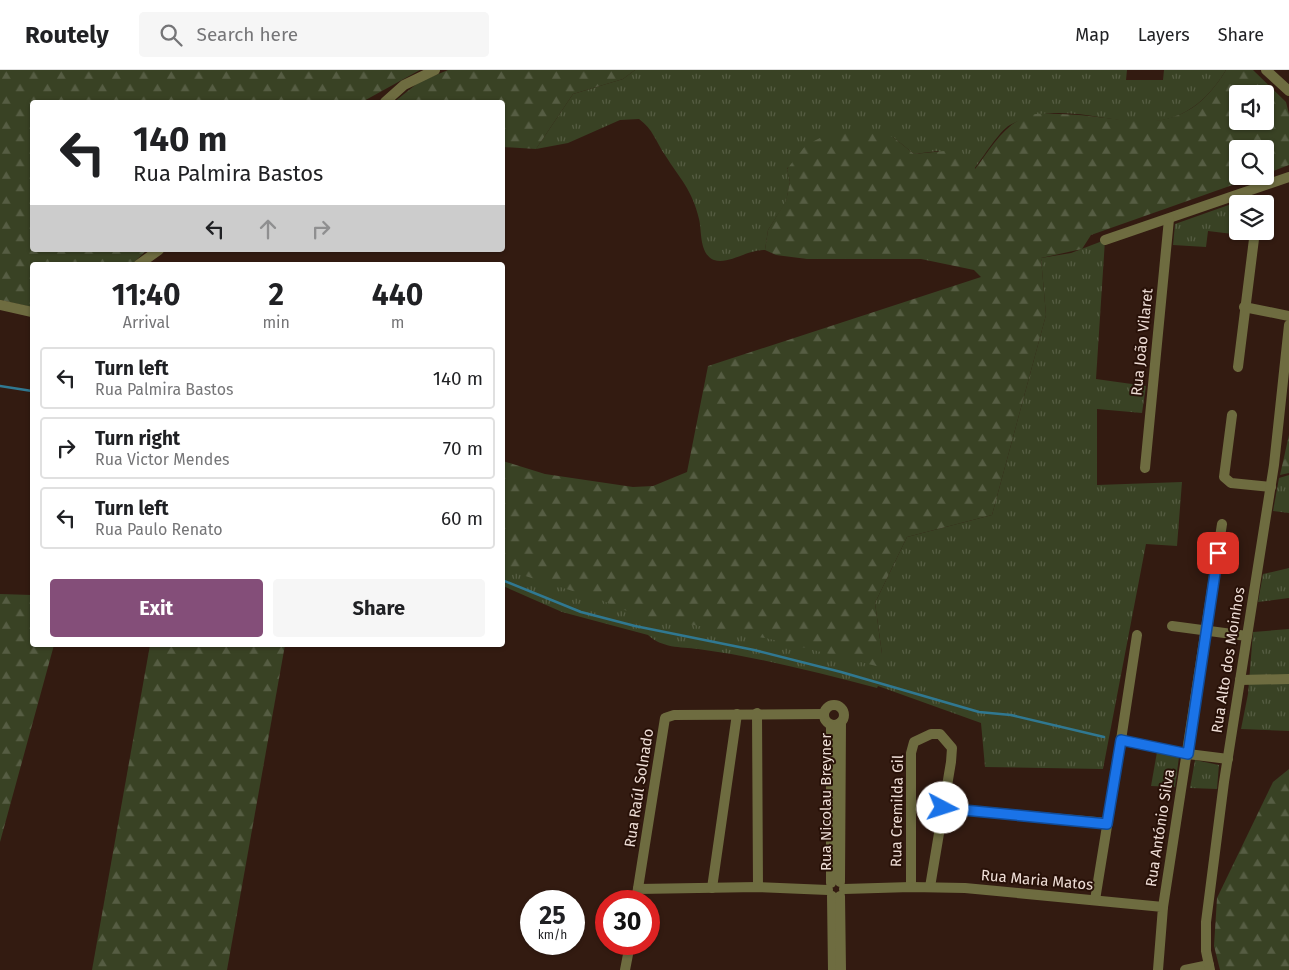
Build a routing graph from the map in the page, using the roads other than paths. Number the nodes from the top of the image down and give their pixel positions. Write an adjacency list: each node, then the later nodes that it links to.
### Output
1 (435, 70): 4 (street)
2 (1266, 70): 3 (street)
3 (1289, 91)
4 (387, 100)
5 (1289, 177): 6 (street)
6 (1169, 219): 7 (street); 18 (street, Rua João Vilaret)
7 (1105, 240)
8 (1254, 240): 12 (street)
9 (156, 252): 10 (street)
10 (142, 262)
11 (0, 305): 13 (street)
12 (1244, 307): 14 (street); 16 (street)
13 (30, 312)
14 (1289, 316)
15 (1289, 326): 19 (street, Rua Alto dos Moinhos)
16 (1238, 367)
17 (1232, 415): 19 (street)
18 (1145, 468)
19 (1271, 488): 24 (street, Rua Alto dos Moinhos)
20 (1222, 524): 22 (street, Rua António Silva)
21 (1172, 626): 22 (street)
22 (1206, 630): 24 (street); 32 (street, Rua António Silva)
23 (1138, 635): 31 (street)
24 (1247, 636): 26 (street, Rua Alto dos Moinhos)
25 (1289, 679): 26 (street)
26 (1240, 680): 33 (street, Rua Alto dos Moinhos)
27 (737, 714): 28 (street, Rua Raúl Solnado); 38 (street); 40 (street, Rua Raúl Solnado)
28 (757, 714): 29 (street, Rua Raúl Solnado); 39 (street)
29 (824, 714): 30 (street); 30 (street)
30 (836, 723): 41 (street, Rua Nicolau Breyner)
31 (1121, 740): 32 (street); 35 (street)
32 (1188, 754): 33 (street); 43 (street, Rua António Silva)
33 (1228, 759): 45 (street, Rua Alto dos Moinhos)
34 (943, 808): 35 (street); 36 (street, Rua Cremilda Gil); 37 (street, Rua Cremilda Gil)
35 (1107, 824): 42 (street)
36 (911, 887): 37 (street, Rua Maria Matos); 41 (street, Rua Maria Matos)
37 (930, 887): 42 (street, Rua Maria Matos)
38 (712, 888): 39 (street, Rua Maria Matos); 40 (street, Rua Maria Matos)
39 (758, 888): 41 (street, Rua Maria Matos)
40 (638, 889)
41 (836, 890): 47 (street, Rua Nicolau Breyner); 48 (street, Rua Nicolau Breyner)
42 (1095, 900): 43 (street, Rua Maria Matos)
43 (1163, 907): 49 (street)
44 (628, 955): 46 (street)
45 (1210, 968): 50 (street)
46 (625, 970)
47 (833, 970)
48 (841, 970)
49 (1158, 970)
50 (1185, 970)

